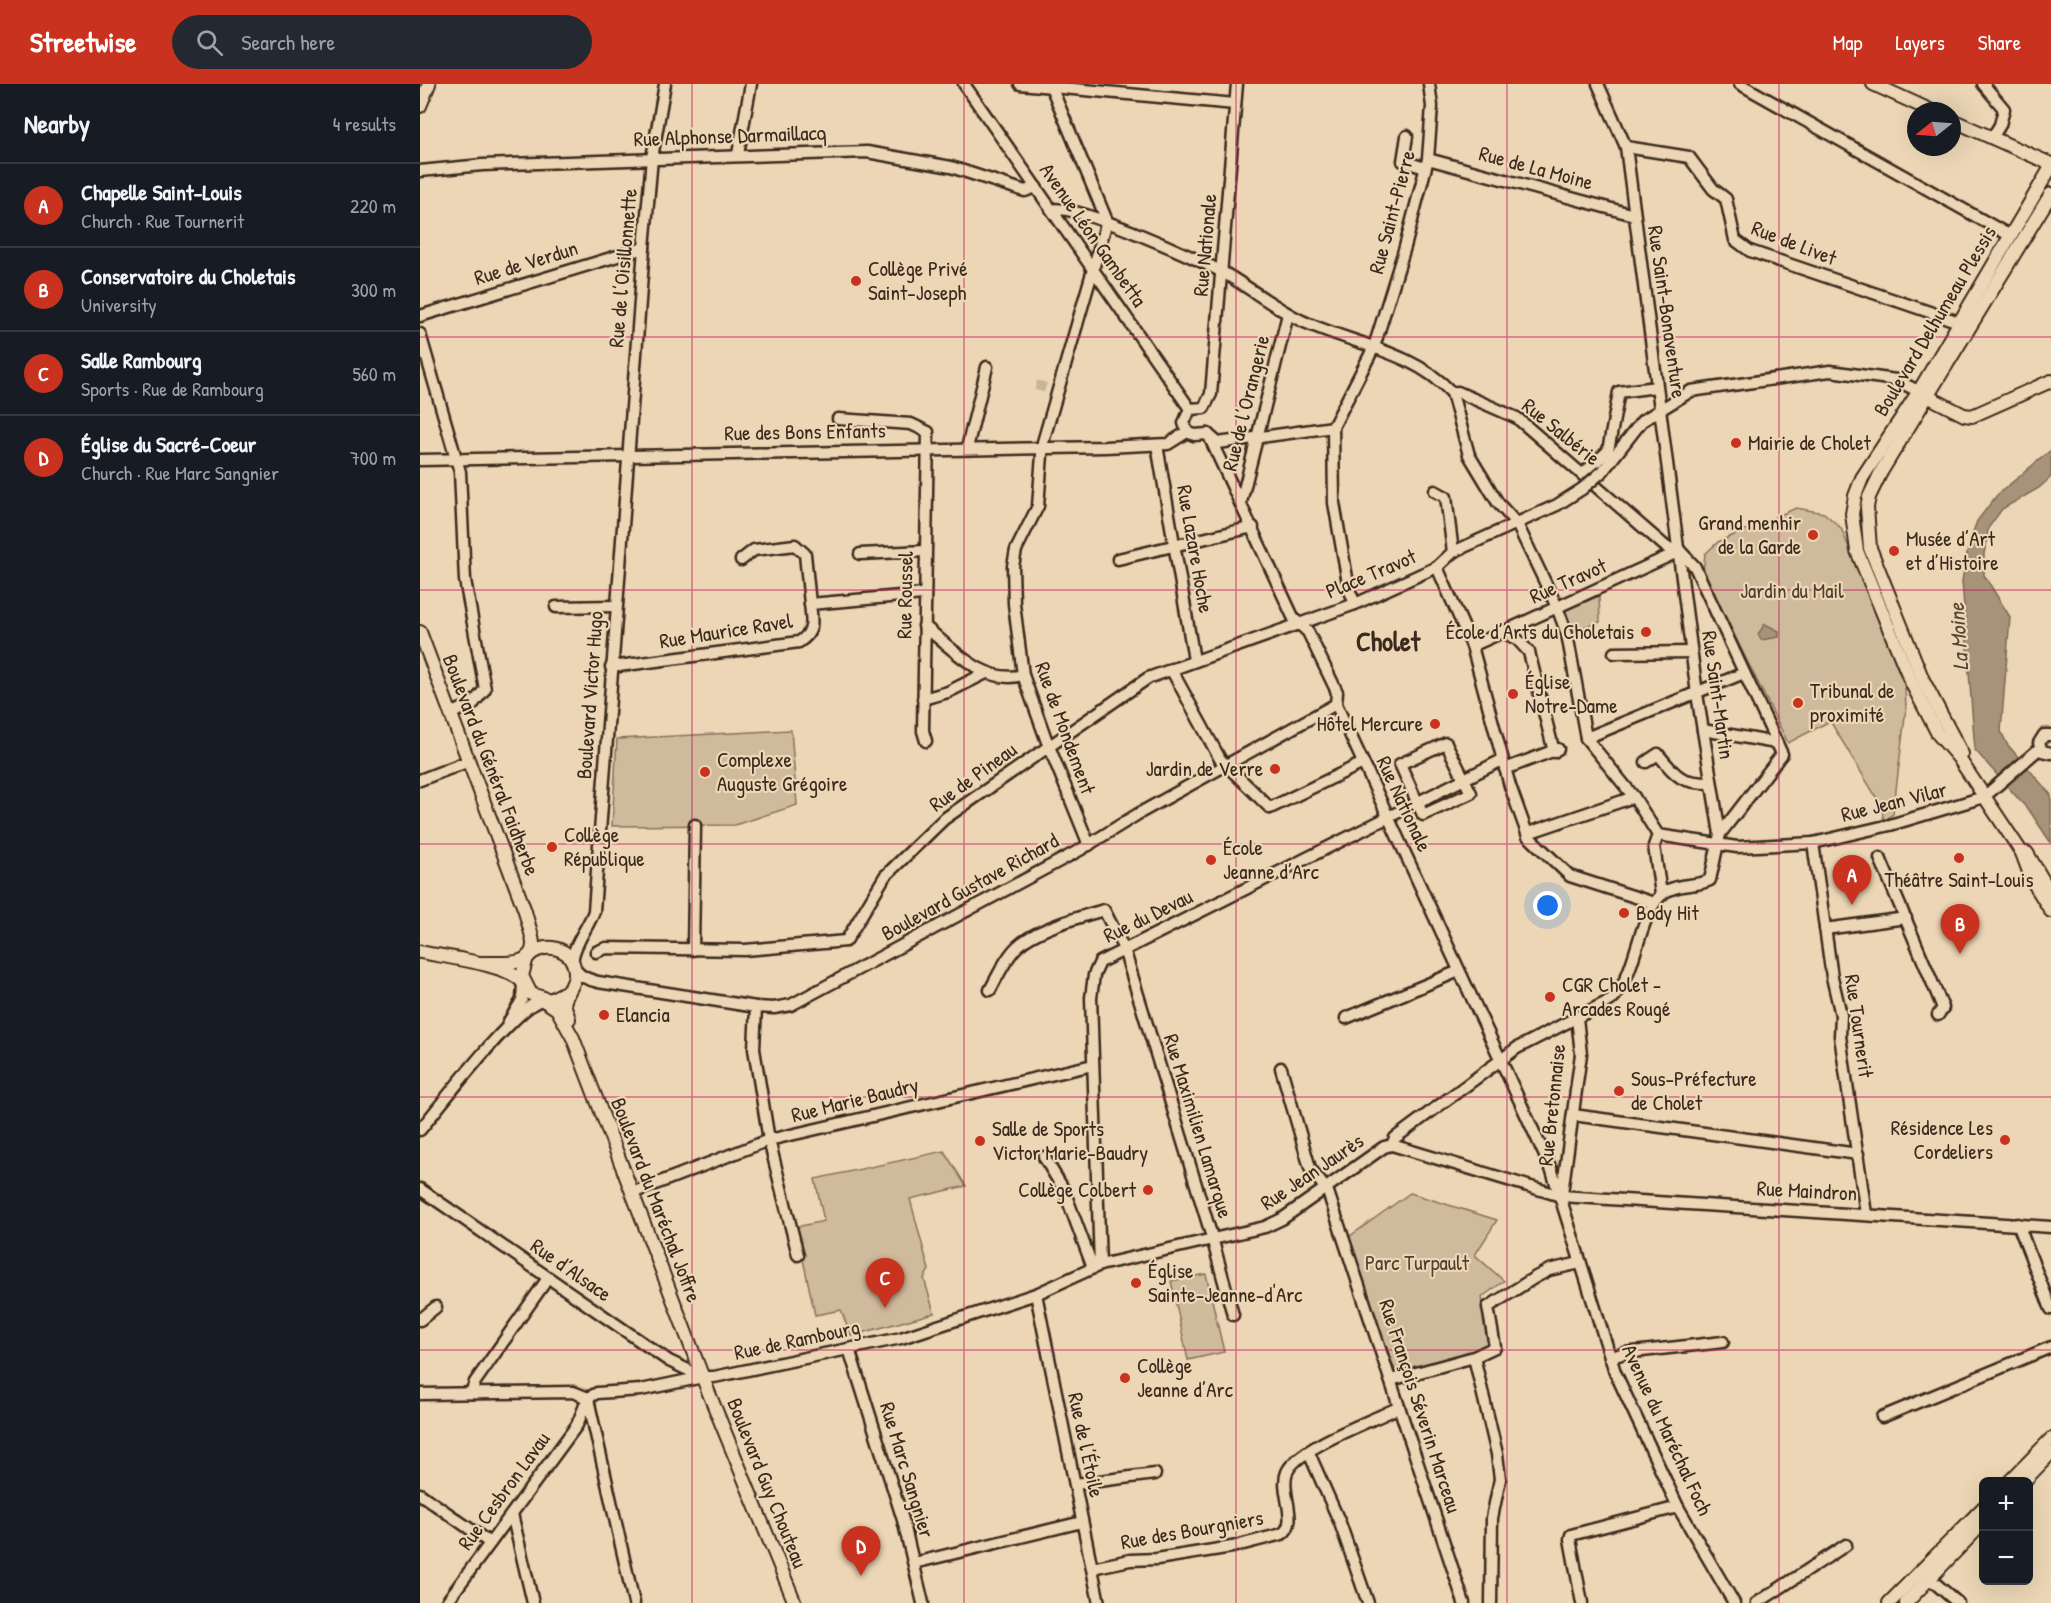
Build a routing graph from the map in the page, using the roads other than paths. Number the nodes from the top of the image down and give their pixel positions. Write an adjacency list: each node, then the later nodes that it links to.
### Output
1 (429, 84): 15 (main road)
2 (665, 84): 21 (street, Rue de l’Oisillonnette)
3 (751, 84): 20 (street)
4 (964, 84): 25 (street, Avenue Léon Gambetta)
5 (1020, 84): 12 (street)
6 (1237, 84): 14 (street, Rue Nationale)
7 (1429, 84): 22 (street, Rue Saint-Pierre)
8 (1598, 84): 19 (street, Rue Saint-Bonaventure)
9 (1740, 84): 30 (street)
10 (1873, 84): 13 (main road)
11 (1983, 84): 18 (street)
12 (1050, 85): 14 (street); 29 (street)
13 (1912, 102)
14 (1235, 104): 33 (street, Rue Nationale)
15 (420, 106)
16 (1961, 124): 18 (main road)
17 (1407, 136): 22 (street, Rue de La Moine)
18 (1992, 138): 23 (main road)
19 (1626, 147): 28 (street, Rue Saint-Bonaventure); 36 (street, Rue de Livet)
20 (738, 154): 21 (street, Rue Alphonse Darmaillacq); 25 (street, Rue Alphonse Darmaillacq)
21 (652, 158): 24 (street, Rue Alphonse Darmaillacq); 31 (street, Rue de l’Oisillonnette)
22 (1427, 163): 28 (street, Rue de La Moine); 38 (street, Rue Saint-Pierre)
23 (2051, 165): 30 (main road, Boulevard Delhumeau Plessis)
24 (420, 171)
25 (1036, 187): 27 (street, Avenue Léon Gambetta)
26 (2051, 195): 43 (main road, Boulevard Delhumeau Plessis)
27 (1052, 210): 29 (street); 32 (street, Avenue Léon Gambetta)
28 (1634, 215): 41 (street, Rue Saint-Bonaventure)
29 (1107, 221): 32 (street, Rue de Mondement); 33 (street)
30 (2009, 235): 36 (main road, Boulevard Delhumeau Plessis)
31 (644, 248): 35 (street, Rue de Verdun); 55 (street, Rue de l’Oisillonnette)
32 (1093, 268): 45 (street, Avenue Léon Gambetta); 53 (street, Rue de Mondement)
33 (1223, 273): 34 (street, Rue Salbérie); 45 (street, Rue Nationale)
34 (1288, 314): 38 (street, Rue Salbérie); 50 (street, Rue de l’Orangerie)
35 (420, 316)
36 (1959, 322): 43 (main road, Boulevard Delhumeau Plessis)
37 (420, 334): 56 (street)
38 (1374, 347): 42 (street, Rue Salbérie); 47 (street, Rue Saint-Pierre)
39 (986, 371): 52 (street)
40 (2051, 381): 43 (main road)
41 (1656, 387): 44 (street, Rue Saint-Bonaventure); 58 (street)
42 (1452, 393): 58 (street, Rue Salbérie); 63 (street)
43 (1924, 394): 44 (street, Place Travot); 60 (main road, Boulevard Delhumeau Plessis); 61 (main road, Boulevard Delhumeau Plessis)
44 (1660, 408): 63 (street, Place Travot, bridge); 67 (street, Rue Saint-Bonaventure)
45 (1190, 409): 48 (street)
46 (838, 419): 54 (street)
47 (1333, 427): 50 (street); 75 (street)
48 (1187, 432): 49 (street); 51 (street, Rue des Bons Enfants)
49 (1208, 434): 50 (street); 62 (street, Rue Nationale)
50 (1257, 438): 62 (street, Rue de l’Orangerie)
51 (1157, 445): 53 (street, Rue des Bons Enfants); 65 (street, Rue Lazare Hoche)
52 (967, 448): 53 (street, Rue des Bons Enfants); 54 (street, Rue des Bons Enfants)
53 (1042, 448): 91 (street, Rue de Mondement)
54 (928, 449): 55 (street, Rue des Bons Enfants); 66 (street, Rue Roussel)
55 (628, 456): 56 (street, Rue des Bons Enfants); 76 (street, Boulevard Victor Hugo)
56 (457, 459): 57 (street, Rue des Bons Enfants); 95 (street)
57 (420, 460)
58 (1583, 474): 67 (street, Rue Salbérie)
59 (1435, 491): 68 (street)
60 (1855, 496): 61 (street); 112 (main road)
61 (1869, 497): 112 (main road)
62 (1241, 502): 64 (street, Rue Nationale)
63 (1517, 524): 68 (street, Place Travot); 78 (street)
64 (1253, 527): 65 (street); 79 (street, Rue Nationale)
65 (1175, 546): 70 (street); 86 (street, Rue Lazare Hoche)
66 (925, 551): 69 (street); 73 (street, Rue Roussel)
67 (1680, 551): 78 (street, Rue Travot); 84 (street, Rue Saint-Martin); 89 (street)
68 (1453, 552): 72 (street, Place Travot)
69 (860, 554)
70 (1118, 559)
71 (741, 560): 74 (street)
72 (1437, 567): 75 (street, Place Travot); 83 (street)
73 (923, 594): 74 (street, Rue Maurice Ravel); 80 (street, Rue Roussel)
74 (810, 604): 87 (street, Rue Maurice Ravel)
75 (1355, 604): 79 (street, Place Travot)
76 (616, 606): 77 (street); 87 (street, Boulevard Victor Hugo)
77 (556, 607)
78 (1557, 607): 82 (street, Rue Travot); 98 (street)
79 (1299, 625): 86 (street); 94 (street, Rue Nationale)
80 (924, 626): 90 (street); 93 (street, Rue Roussel)
81 (420, 632): 95 (main road, Boulevard du Général Faidherbe)
82 (1503, 632): 83 (street, Rue Travot); 107 (street, Rue du Devau)
83 (1472, 646): 107 (street)
84 (1691, 652): 85 (street); 92 (street, Rue Saint-Martin)
85 (1614, 653)
86 (1194, 660): 88 (street, Rue de Pineau)
87 (611, 666): 129 (street, Boulevard Victor Hugo)
88 (1173, 672): 101 (street, Rue de Pineau); 108 (street)
89 (1744, 673): 92 (street); 100 (street)
90 (986, 674): 91 (street); 93 (street)
91 (1023, 675): 101 (street, Rue de Mondement)
92 (1697, 694): 96 (street, Rue Saint-Martin); 98 (street)
93 (923, 699): 99 (street, Rue Roussel)
94 (1336, 704): 106 (street, Rue Nationale); 108 (street, Boulevard Gustave Richard)
95 (451, 713): 104 (main road, Boulevard du Général Faidherbe)
96 (1703, 730): 100 (street); 111 (street, Rue Saint-Martin)
97 (2050, 731): 102 (street)
98 (1586, 738): 113 (street)
99 (926, 741)
100 (1776, 743): 119 (street)
101 (1049, 747): 121 (street, Rue de Mondement); 132 (street, Rue de Pineau)
102 (2040, 748): 103 (street); 112 (street)
103 (2051, 753)
104 (469, 761): 110 (street); 125 (main road, Boulevard du Général Faidherbe)
105 (1646, 762): 111 (street)
106 (1363, 763): 108 (street); 115 (street, Rue Nationale)
107 (1504, 764): 109 (street, Rue du Devau); 118 (street)
108 (1226, 765): 121 (street, Boulevard Gustave Richard)
109 (1464, 778): 114 (street, Rue du Devau); 114 (street); 114 (street)
110 (420, 780)
111 (1712, 783): 119 (street, Rue Saint-Martin)
112 (1989, 793): 120 (street, Rue Jean Vilar); 123 (main road); 126 (main road)
113 (1634, 797): 117 (street); 118 (street)
114 (1417, 802): 115 (street, Rue du Devau)
115 (1388, 816): 131 (street, Rue du Devau); 138 (street, Rue Nationale)
116 (695, 825): 132 (street)
117 (1658, 835): 119 (street, Rue Jean Vilar); 124 (street)
118 (1528, 836): 124 (street)
119 (1719, 839): 120 (street, Rue Jean Vilar); 124 (street)
120 (1813, 843): 128 (street, Rue Tournerit)
121 (1089, 845): 144 (street, Boulevard Gustave Richard)
122 (1880, 858): 127 (street)
123 (2051, 894)
124 (1657, 899): 147 (street, Rue Bretonnaise)
125 (525, 911): 130 (main road, Boulevard du Général Faidherbe); 135 (main road, Boulevard du Général Faidherbe)
126 (2051, 911)
127 (1906, 918): 128 (street); 145 (street)
128 (1825, 929): 157 (street, Rue Tournerit)
129 (581, 934): 130 (street); 137 (street, Boulevard Victor Hugo)
130 (553, 947): 135 (main road); 137 (main road)
131 (1124, 949): 142 (street, Rue Maximilien Lamarque); 151 (street, Rue du Devau); 166 (street, Rue Maximilien Lamarque)
132 (693, 950): 134 (street, Rue de Pineau)
133 (420, 952): 136 (main road)
134 (596, 952)
135 (527, 957): 136 (main road); 140 (main road)
136 (483, 963): 140 (main road)
137 (573, 964): 139 (street, Boulevard Gustave Richard); 141 (main road)
138 (1459, 971): 146 (street); 150 (street, Rue Nationale)
139 (598, 982): 141 (street, Boulevard Gustave Richard); 144 (street, Boulevard Gustave Richard)
140 (524, 983): 143 (main road); 148 (street)
141 (569, 990): 143 (main road); 149 (main road, Boulevard du Maréchal Joffre)
142 (990, 990)
143 (543, 1000): 148 (street); 149 (main road, Boulevard du Maréchal Joffre)
144 (756, 1007): 155 (street)
145 (1938, 1014)
146 (1346, 1018)
147 (1578, 1018): 150 (street, Rue Jean Jaurès); 153 (street, Rue Bretonnaise)
148 (506, 1027): 154 (street)
149 (573, 1038): 161 (main road, Boulevard du Maréchal Joffre)
150 (1500, 1060): 156 (street, Rue Jean Jaurès); 162 (street, Rue Nationale)
151 (1093, 1065): 155 (street, Rue Marie Baudry); 169 (street, Rue du Devau)
152 (1281, 1068): 159 (street, Rue François Séverin Marceau)
153 (1573, 1115): 157 (street); 162 (street, Rue Bretonnaise)
154 (420, 1130)
155 (770, 1140): 161 (street, Rue Marie Baudry); 167 (street)
156 (1392, 1144): 159 (street, Rue Jean Jaurès); 162 (street, Rue Maindron)
157 (1858, 1154): 163 (street, Rue Tournerit)
158 (1044, 1158): 169 (street)
159 (1325, 1188): 166 (street, Rue Jean Jaurès); 182 (street, Rue François Séverin Marceau)
160 (420, 1189): 170 (street, Rue d’Alsace)
161 (632, 1193): 181 (main road, Boulevard du Maréchal Joffre)
162 (1562, 1196): 163 (street, Rue Maindron); 168 (street, Avenue du Maréchal Foch)
163 (1866, 1214): 164 (street, Rue Maindron)
164 (2018, 1224): 165 (street, Rue Maindron); 173 (street)
165 (2051, 1227)
166 (1211, 1240): 169 (street, Rue Jean Jaurès); 174 (street, Rue Maximilien Lamarque)
167 (798, 1255)
168 (1580, 1263): 179 (street); 180 (street, Avenue du Maréchal Foch)
169 (1096, 1267): 171 (street, Rue Jean Jaurès)
170 (548, 1278): 181 (street, Rue d’Alsace); 184 (street)
171 (1036, 1294): 178 (street, Rue de Rambourg); 194 (street, Rue de l’Étoile)
172 (436, 1307): 175 (street)
173 (2051, 1309)
174 (1233, 1316)
175 (420, 1320)
176 (1723, 1342): 180 (street)
177 (2051, 1347): 187 (street)
178 (849, 1350): 181 (street, Rue de Rambourg); 203 (street, Rue Marc Sangnier)
179 (1474, 1357): 182 (street); 214 (street)
180 (1610, 1358): 196 (street, Avenue du Maréchal Foch)
181 (703, 1377): 185 (street, Rue de Rambourg); 206 (main road, Boulevard Guy Chouteau)
182 (1391, 1380): 186 (street, Rue François Séverin Marceau)
183 (420, 1394): 184 (street)
184 (471, 1394): 185 (street)
185 (588, 1398): 198 (street, Rue Cesbron Lavau); 209 (street)
186 (1399, 1407): 189 (street, Rue des Bourgniers); 213 (street, Rue François Séverin Marceau)
187 (1881, 1417)
188 (2051, 1439): 192 (main road)
189 (1308, 1453): 204 (street, Rue des Bourgniers); 212 (street)
190 (2051, 1453): 193 (main road)
191 (1155, 1474): 194 (street)
192 (2014, 1477)
193 (2028, 1477)
194 (1075, 1484): 199 (street, Rue de l’Étoile)
195 (420, 1494): 201 (street)
196 (1678, 1507): 215 (street); 216 (street, Avenue du Maréchal Foch)
197 (1979, 1511): 218 (main road)
198 (512, 1514): 201 (street, Rue Cesbron Lavau); 208 (street)
199 (1082, 1522): 203 (street); 204 (street, Rue de l’Étoile)
200 (1979, 1526): 205 (main road)
201 (490, 1543): 207 (street, Rue Cesbron Lavau)
202 (1846, 1545): 217 (street)
203 (914, 1563): 210 (street, Rue Marc Sangnier)
204 (1092, 1568): 211 (street, Rue de l’Étoile)
205 (1929, 1578): 219 (main road); 220 (street)
206 (791, 1602)
207 (446, 1603)
208 (533, 1603)
209 (634, 1603)
210 (923, 1603)
211 (1100, 1603)
212 (1368, 1603)
213 (1464, 1603)
214 (1491, 1603)
215 (1582, 1603)
216 (1734, 1603)
217 (1757, 1603)
218 (1889, 1603)
219 (1906, 1603)
220 (1958, 1603)

